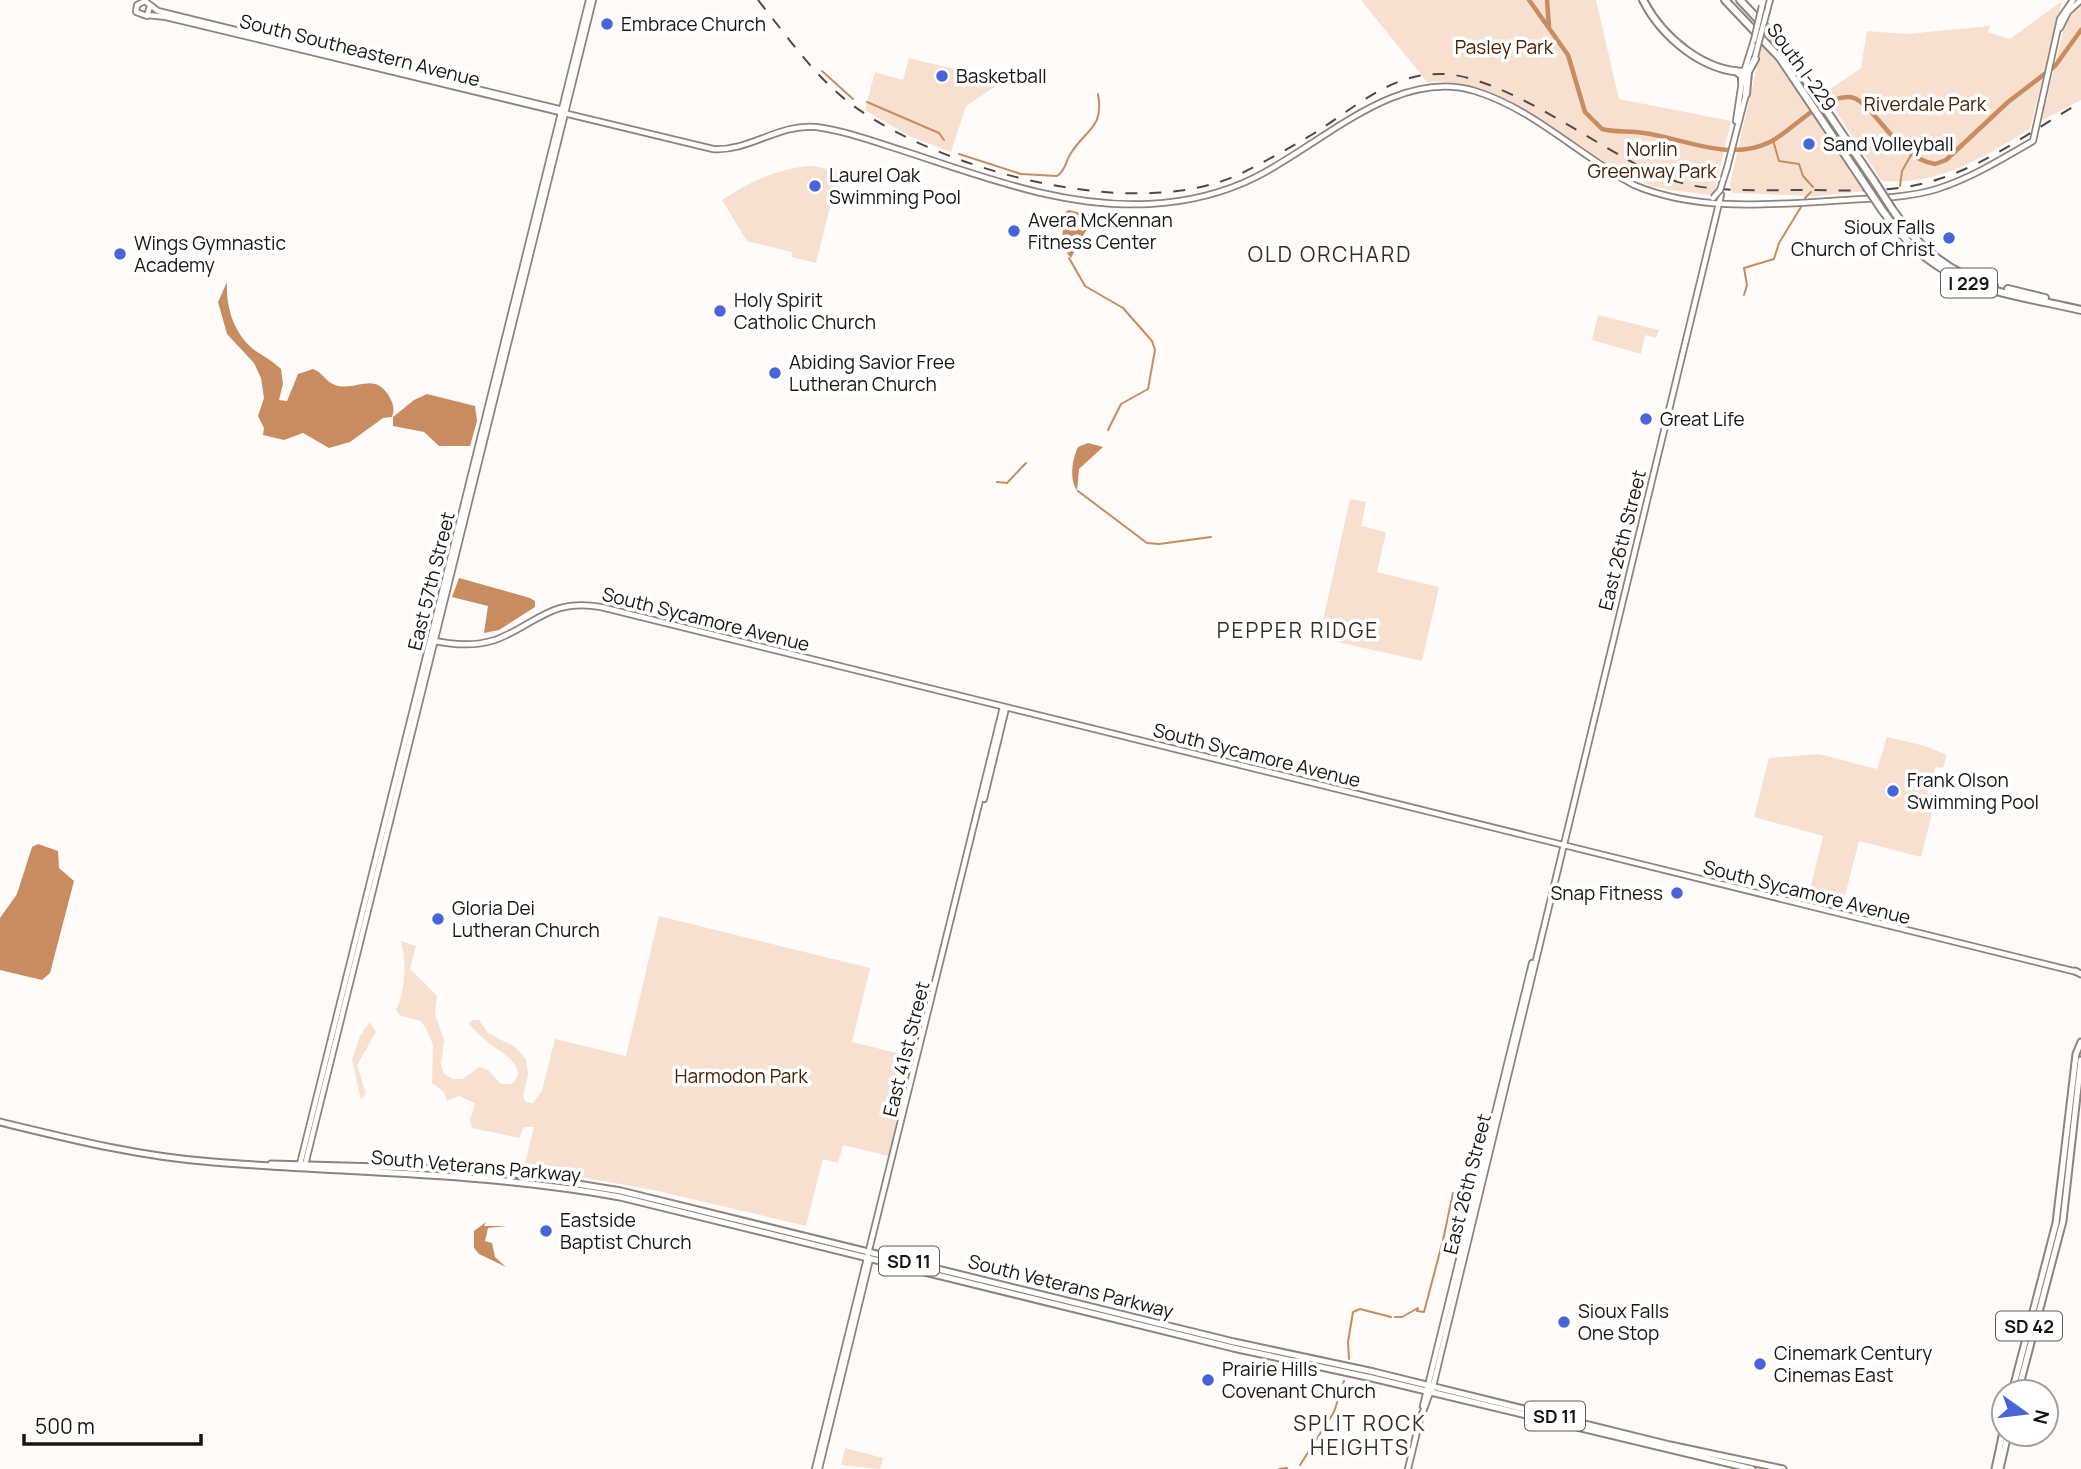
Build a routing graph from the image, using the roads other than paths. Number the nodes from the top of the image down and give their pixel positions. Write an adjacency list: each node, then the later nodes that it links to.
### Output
1 (591, 0): 11 (main road, East 57th Street); 14 (main road, East 57th Street)
2 (1646, 0): 16 (highway); 17 (highway)
3 (1725, 0): 25 (highway, South I-229 / I 229, bridge)
4 (1741, 0): 25 (highway, South I-229 / I 229, bridge)
5 (1770, 0): 15 (main road, East 26th Street, bridge)
6 (2073, 0): 13 (main road)
7 (2081, 0): 13 (main road)
8 (140, 1): 10 (main road, South Southeastern Avenue); 12 (main road)
9 (1763, 3): 17 (main road, East 26th Street, bridge)
10 (150, 4): 12 (main road); 20 (main road, South Southeastern Avenue)
11 (585, 14): 14 (main road); 20 (main road, East 57th Street)
12 (147, 15): 20 (main road, South Southeastern Avenue)
13 (2059, 32): 24 (main road)
14 (583, 45): 20 (main road, East 57th Street)
15 (1755, 60): 17 (highway); 19 (main road, East 26th Street)
16 (1735, 70): 17 (highway); 18 (highway)
17 (1746, 72): 18 (main road, East 26th Street); 19 (highway)
18 (1742, 82): 21 (main road, East 26th Street)
19 (1746, 94): 21 (main road, East 26th Street)
20 (563, 111): 23 (main road, South Southeastern Avenue); 26 (main road, East 57th Street)
21 (1735, 132): 22 (main road, East 26th Street)
22 (1727, 168): 23 (main road, bridge); 24 (main road, East 26th Street, bridge)
23 (1707, 202): 24 (main road)
24 (1719, 204): 28 (main road, East 26th Street)
25 (2081, 308)
26 (433, 641): 27 (main road, South Sycamore Avenue); 33 (main road, East 57th Street)
27 (1005, 708): 28 (main road, South Sycamore Avenue); 34 (main road, East 41st Street)
28 (1562, 845): 29 (main road, South Sycamore Avenue); 37 (main road, East 26th Street)
29 (2079, 973)
30 (2081, 1048): 35 (main road, SD 42)
31 (2081, 1060): 36 (main road, SD 42)
32 (0, 1122): 33 (main road, SD 11)
33 (301, 1166): 34 (main road, South Veterans Parkway / SD 11)
34 (870, 1255): 37 (main road, South Veterans Parkway / SD 11); 40 (main road, East 41st Street)
35 (2016, 1378)
36 (2022, 1378)
37 (1429, 1388): 41 (main road, East 26th Street); 42 (main road, South Veterans Parkway / SD 11); 43 (main road, South Veterans Parkway / SD 11)
38 (2000, 1448): 44 (main road)
39 (2004, 1448): 44 (main road)
40 (817, 1469)
41 (1408, 1469)
42 (1752, 1469)
43 (1783, 1469)
44 (1997, 1469)

